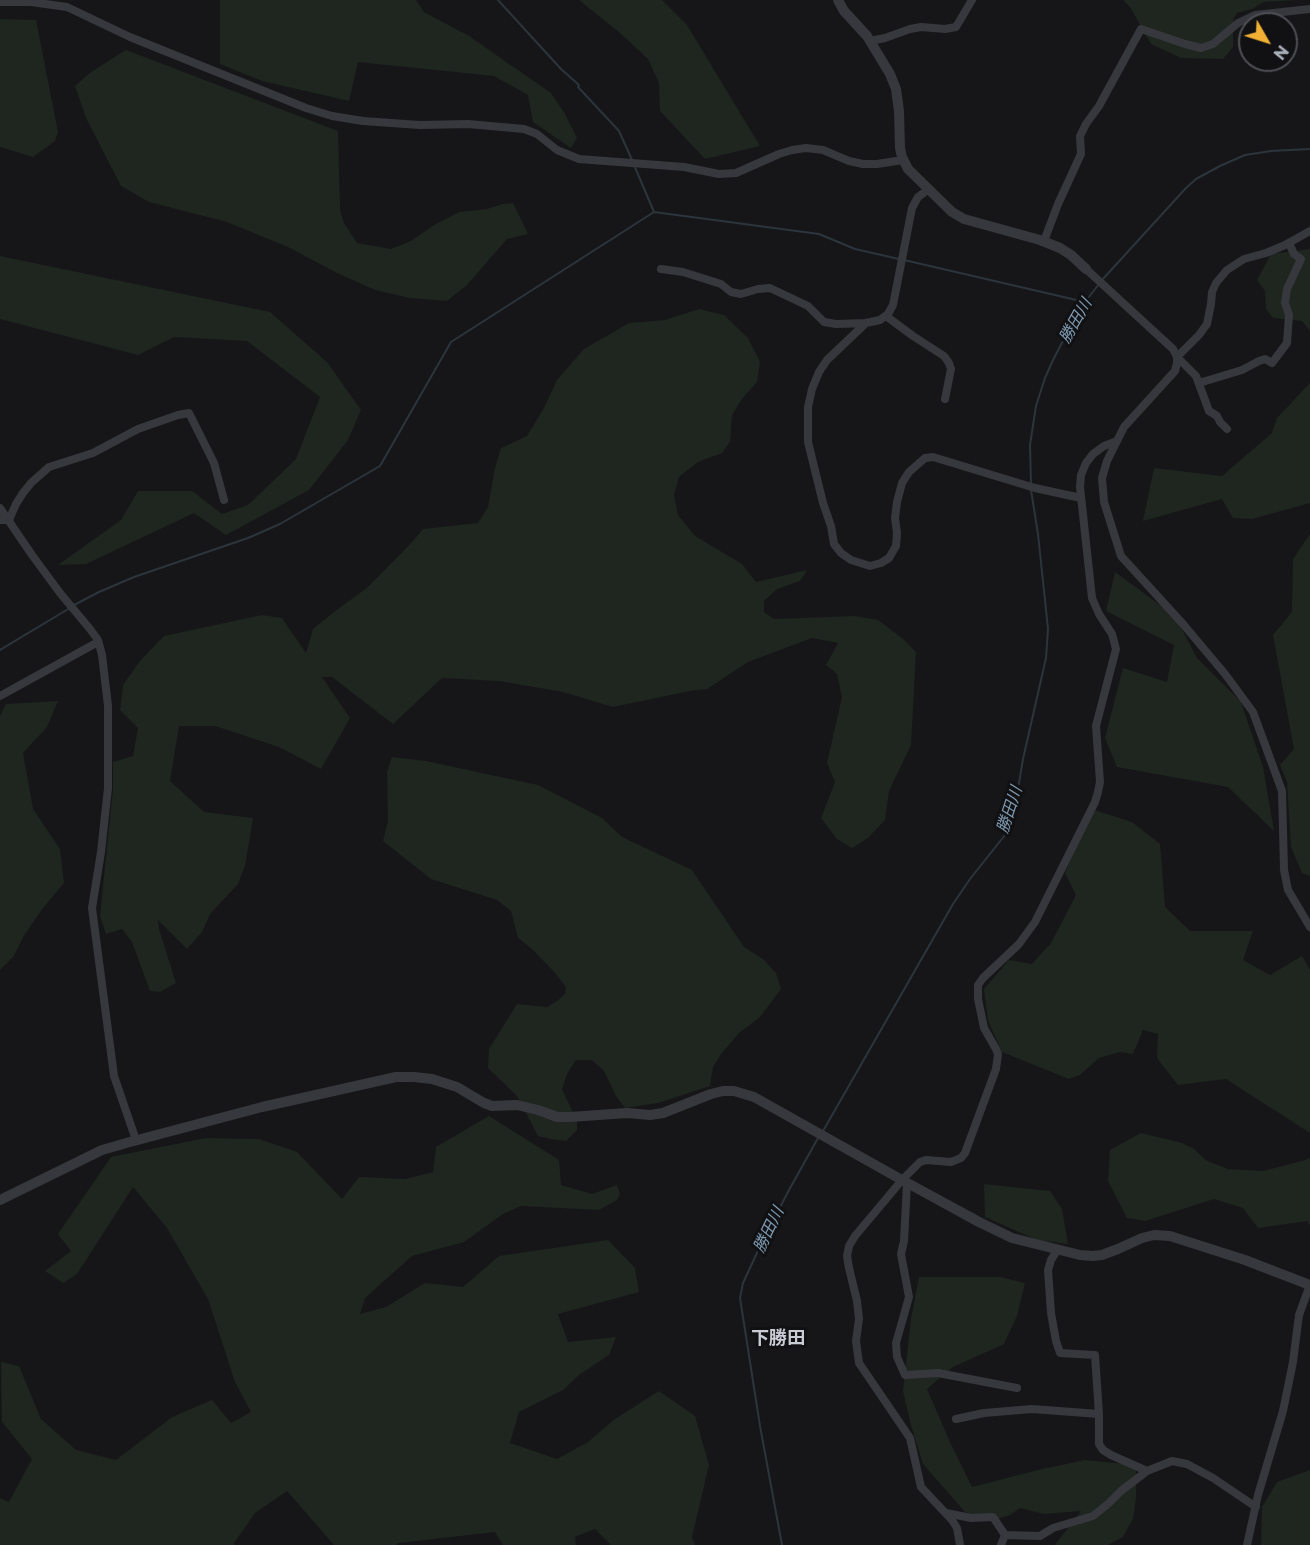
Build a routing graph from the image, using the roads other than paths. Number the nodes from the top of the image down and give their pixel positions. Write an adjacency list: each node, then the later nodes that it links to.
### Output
1 (838, 0): 5 (street)
2 (972, 0): 5 (street)
3 (0, 2): 6 (street)
4 (1310, 9): 9 (street)
5 (870, 41): 6 (street)
6 (903, 160): 7 (street)
7 (928, 189): 9 (street); 13 (street)
8 (1310, 231): 10 (street)
9 (1044, 241): 12 (street)
10 (1289, 243): 15 (street); 16 (street)
11 (661, 269): 14 (street)
12 (1086, 269): 15 (street)
13 (886, 316): 14 (street); 17 (street)
14 (866, 323): 20 (street)
15 (1177, 357): 16 (street); 19 (street)
16 (1200, 383): 18 (street)
17 (945, 399)
18 (1227, 429)
19 (1118, 441): 20 (street); 26 (street)
20 (1081, 498): 28 (street)
21 (225, 500): 23 (street)
22 (0, 508): 23 (street)
23 (4, 520): 24 (street)
24 (98, 642): 25 (street); 27 (street)
25 (0, 696)
26 (1310, 927)
27 (136, 1140): 28 (street); 29 (street)
28 (904, 1182): 30 (street); 32 (street); 37 (street)
29 (0, 1200)
30 (1058, 1249): 31 (street); 33 (street)
31 (1310, 1285): 36 (street)
32 (1017, 1388)
33 (1099, 1414): 34 (street); 35 (street)
34 (956, 1419)
35 (1147, 1471): 36 (street); 38 (street)
36 (1256, 1507): 41 (street)
37 (946, 1513): 38 (street); 39 (street)
38 (1005, 1535): 40 (street)
39 (960, 1545)
40 (1001, 1545)
41 (1247, 1545)

